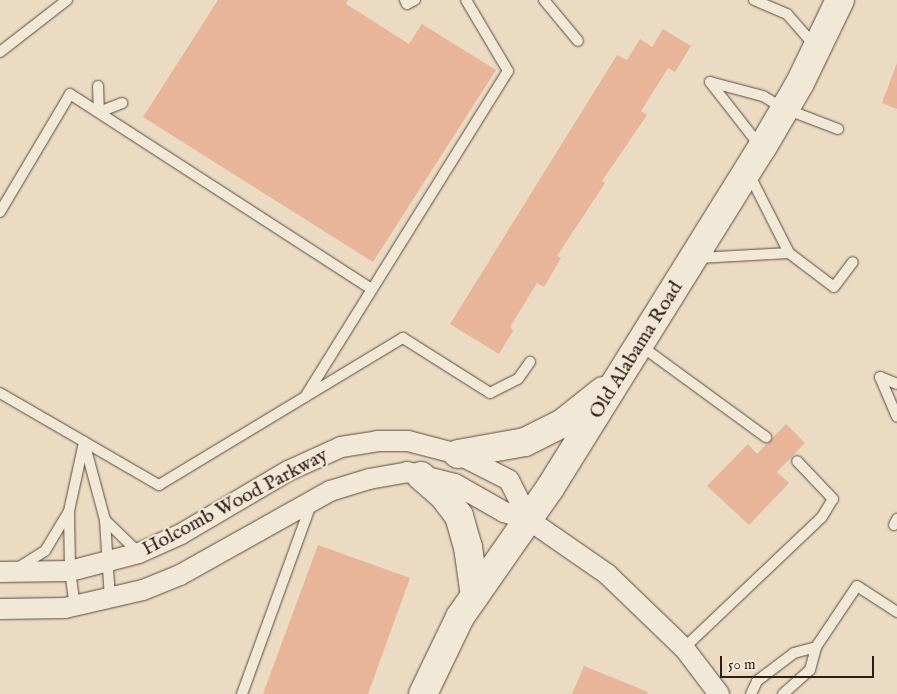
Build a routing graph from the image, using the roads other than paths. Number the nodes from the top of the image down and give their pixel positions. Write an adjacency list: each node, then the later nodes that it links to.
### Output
1 (67, 0): 10 (lane)
2 (405, 0): 3 (lane)
3 (415, 0)
4 (466, 0): 22 (lane)
5 (544, 0): 8 (lane)
6 (754, 0): 9 (lane)
7 (840, 0): 9 (main road, Old Alabama Road)
8 (578, 41)
9 (818, 48): 13 (main road, Old Alabama Road)
10 (0, 52)
11 (98, 86): 14 (lane)
12 (122, 103): 14 (lane)
13 (784, 108): 15 (lane); 16 (main road, Old Alabama Road); 16 (lane)
14 (99, 112): 18 (lane); 22 (lane)
15 (838, 129)
16 (762, 148): 17 (main road, Old Alabama Road)
17 (747, 171): 19 (lane); 20 (main road, Old Alabama Road)
18 (0, 212)
19 (789, 253): 20 (lane); 21 (lane)
20 (692, 259): 23 (main road, Old Alabama Road)
21 (853, 262)
22 (372, 289): 28 (lane)
23 (639, 345): 25 (main road, Old Alabama Road); 30 (lane)
24 (530, 362): 28 (lane)
25 (619, 378): 32 (main road); 38 (main road, Old Alabama Road)
26 (897, 384): 29 (lane)
27 (0, 393): 31 (lane)
28 (303, 400): 31 (lane)
29 (897, 417)
30 (766, 437)
31 (84, 442): 36 (lane); 37 (lane)
32 (458, 454): 38 (street, Holcomb Wood Parkway); 39 (street, Holcomb Wood Parkway)
33 (797, 461): 49 (lane)
34 (421, 476): 35 (street, Holcomb Wood Parkway); 38 (street, Holcomb Wood Parkway); 43 (main road)
35 (312, 501): 44 (street, Holcomb Wood Parkway); 50 (lane)
36 (68, 511): 41 (lane); 42 (lane)
37 (105, 520): 39 (lane); 40 (lane)
38 (530, 520): 43 (main road, Old Alabama Road); 49 (street, Holcomb Wood Parkway)
39 (139, 553): 40 (street, Holcomb Wood Parkway)
40 (106, 563): 41 (street, Holcomb Wood Parkway); 44 (lane)
41 (70, 571): 42 (street, Holcomb Wood Parkway); 45 (lane)
42 (6, 572)
43 (475, 596): 51 (main road, Old Alabama Road)
44 (110, 600): 45 (street, Holcomb Wood Parkway)
45 (75, 606): 46 (street, Holcomb Wood Parkway)
46 (0, 609)
47 (897, 612): 48 (lane)
48 (816, 647): 53 (lane); 54 (lane)
49 (684, 648): 52 (street, Holcomb Wood Parkway)
50 (242, 694)
51 (423, 694)
52 (719, 694)
53 (751, 694)
54 (783, 694)

